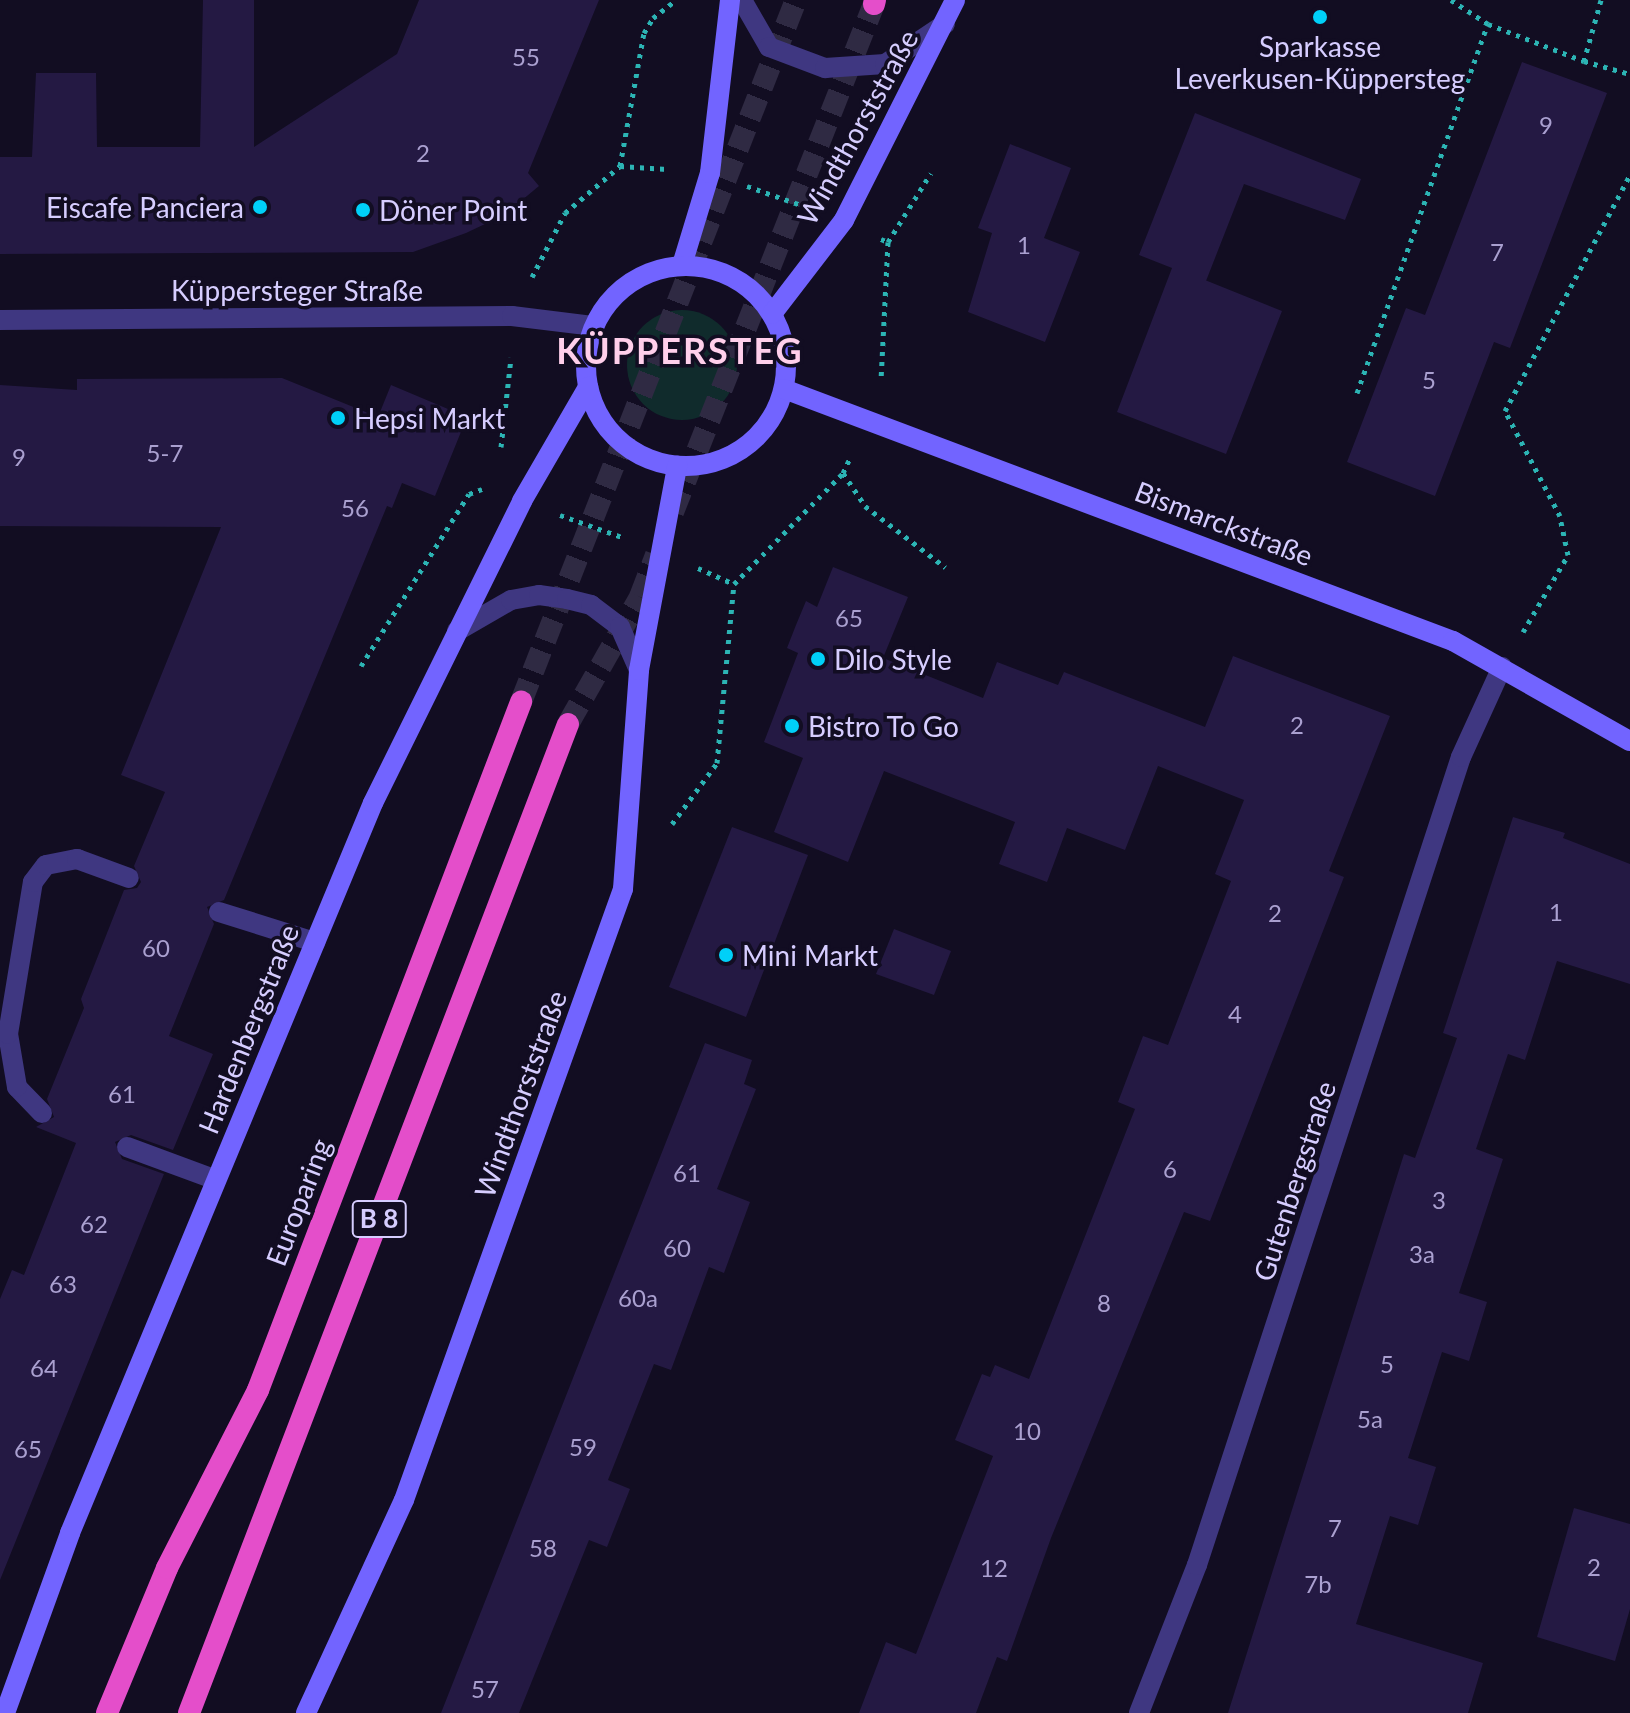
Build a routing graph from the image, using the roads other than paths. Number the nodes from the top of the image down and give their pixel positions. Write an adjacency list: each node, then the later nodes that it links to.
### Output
1 (730, 0): 5 (main road)
2 (742, 0): 4 (street)
3 (955, 0): 4 (main road, Windthorststraße)
4 (945, 24): 6 (main road, Windthorststraße)
5 (682, 265): 6 (main road); 8 (main road)
6 (772, 314): 10 (main road)
7 (0, 320): 8 (street, Küppersteger Straße)
8 (594, 326): 9 (main road)
9 (588, 387): 11 (main road); 12 (main road, Hardenbergstraße)
10 (784, 389): 11 (main road); 13 (main road, Bismarckstraße)
11 (677, 466): 14 (main road, Windthorststraße)
12 (457, 631): 14 (street); 20 (main road, Hardenbergstraße)
13 (1502, 667): 17 (main road, Bismarckstraße); 28 (street, Gutenbergstraße)
14 (639, 670): 27 (main road, Windthorststraße)
15 (521, 702): 25 (highway, Europaring / B 8)
16 (568, 724): 26 (highway, B 8)
17 (1630, 741)
18 (129, 878): 21 (street)
19 (219, 912): 20 (street)
20 (315, 942): 23 (main road, Hardenbergstraße)
21 (42, 1113)
22 (127, 1147): 23 (street)
23 (216, 1180): 24 (main road, Hardenbergstraße)
24 (5, 1713)
25 (107, 1713)
26 (189, 1713)
27 (306, 1713)
28 (1139, 1713)

